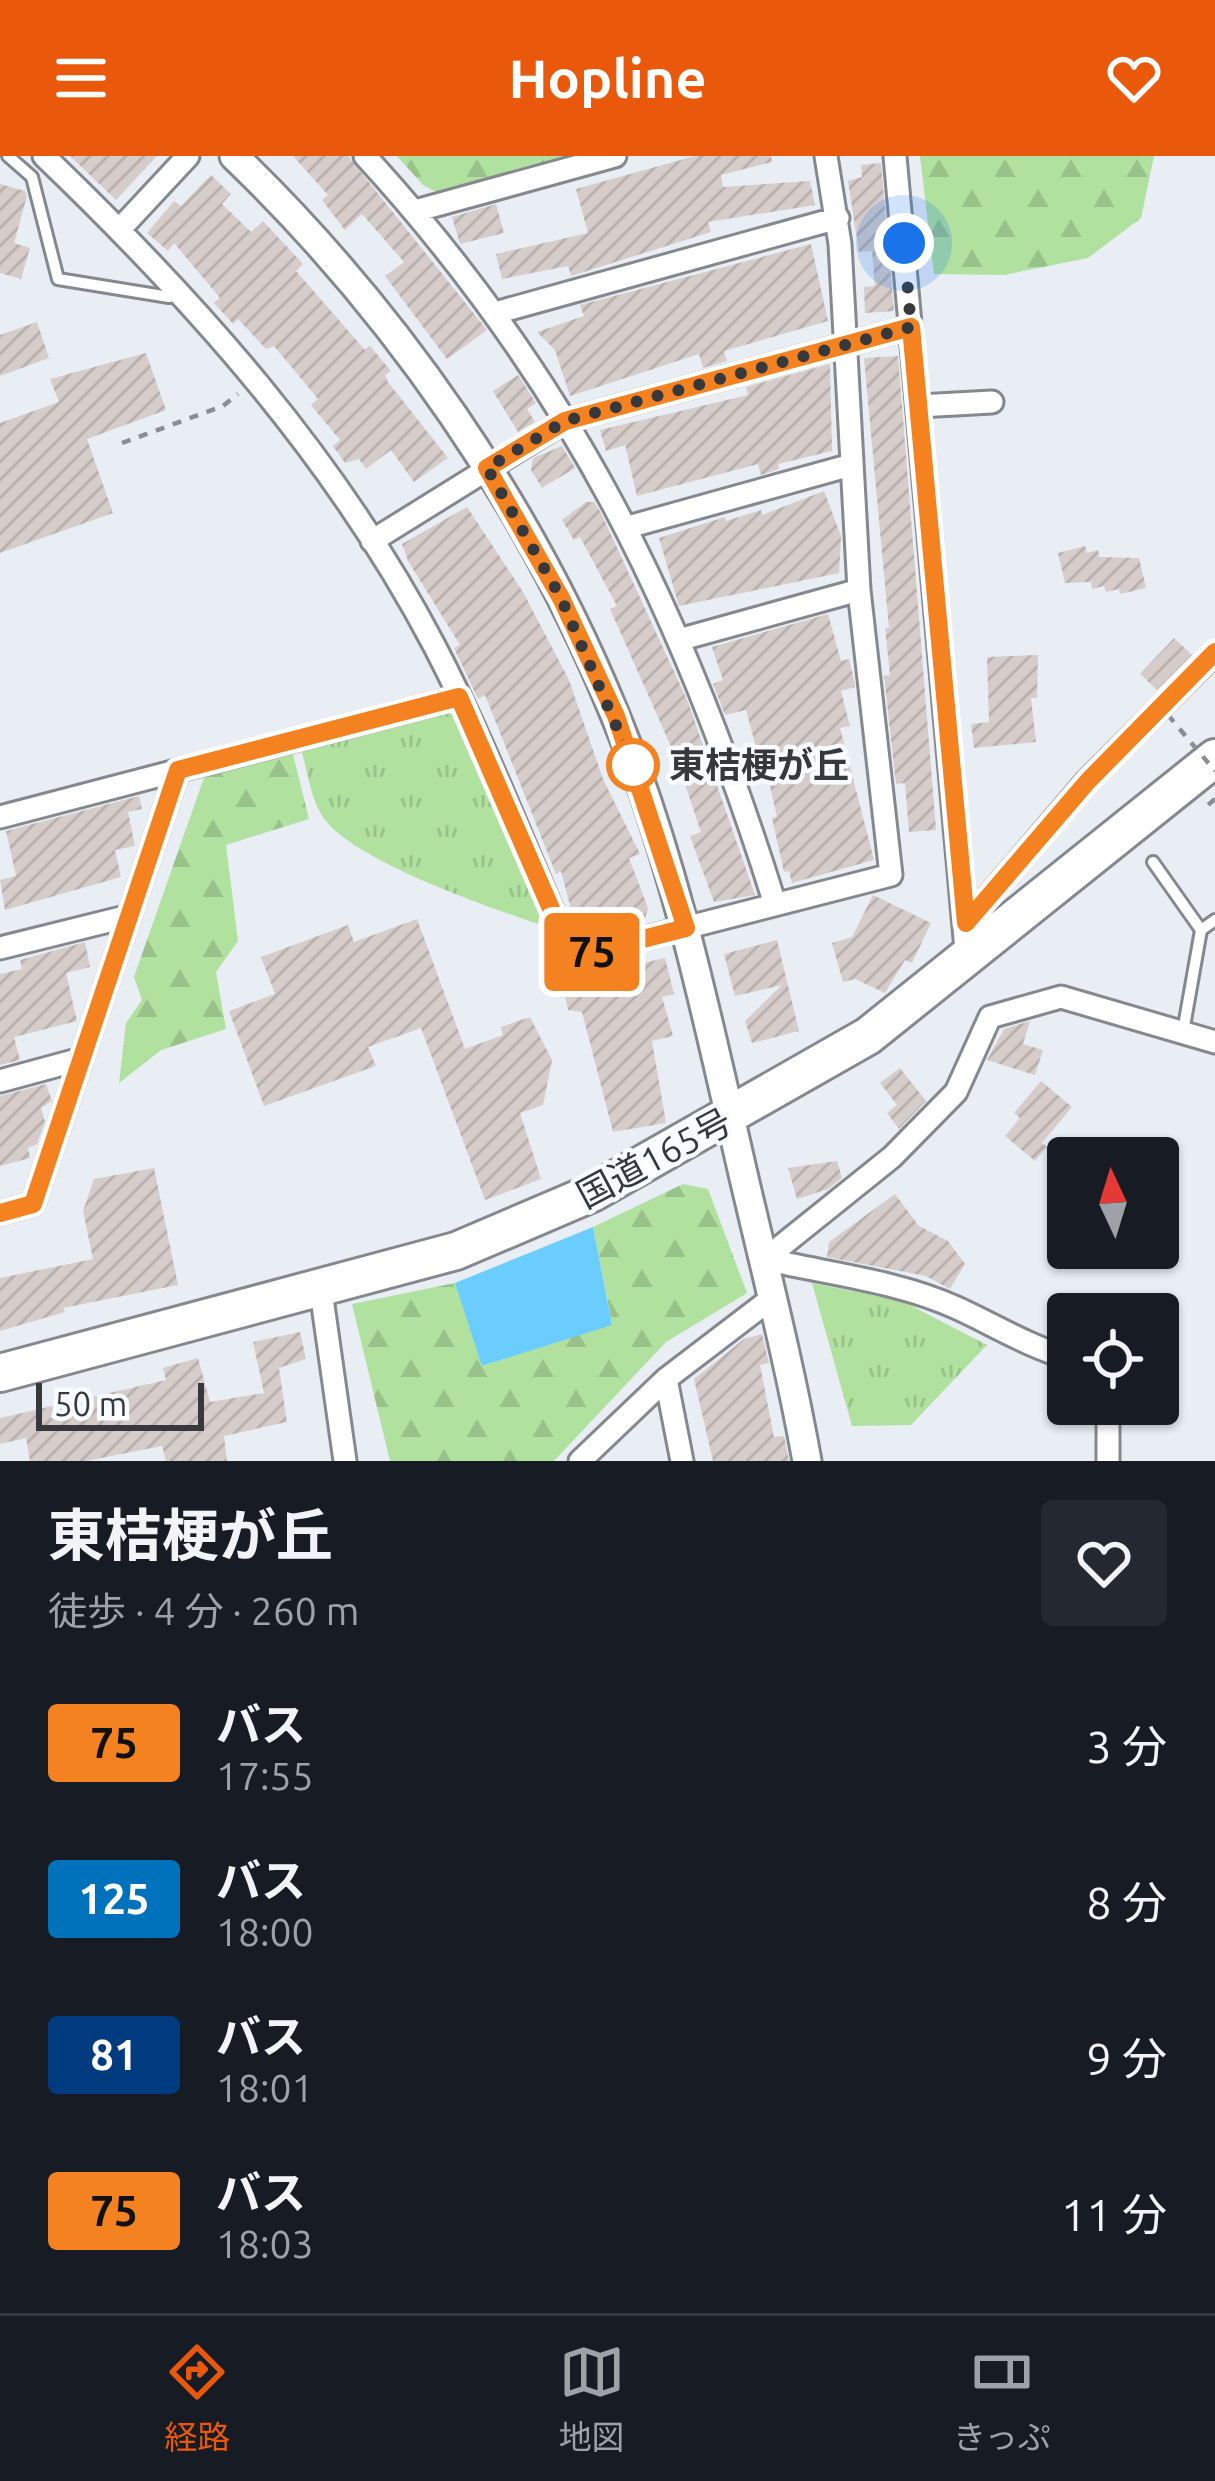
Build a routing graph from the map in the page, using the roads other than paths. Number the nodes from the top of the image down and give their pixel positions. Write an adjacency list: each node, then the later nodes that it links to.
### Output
1 (8, 156): 12 (lane)
2 (44, 156): 11 (street)
3 (188, 156): 11 (street)
4 (234, 156): 20 (street)
5 (365, 156): 9 (street)
6 (615, 156): 9 (street)
7 (826, 156): 10 (street)
8 (895, 156): 14 (street)
9 (415, 211): 13 (street)
10 (838, 218): 13 (street); 15 (street)
11 (120, 229): 12 (street)
12 (182, 292): 23 (street)
13 (495, 313): 18 (street)
14 (911, 327): 15 (street); 17 (street)
15 (845, 344): 18 (street); 19 (street)
16 (992, 402): 17 (street)
17 (919, 406): 22 (street)
18 (565, 421): 20 (street); 21 (street)
19 (851, 465): 21 (street); 25 (street)
20 (487, 468): 23 (street); 37 (street)
21 (628, 527): 26 (street)
22 (933, 540): 24 (street); 36 (street)
23 (373, 541): 28 (street)
24 (956, 546)
25 (859, 590): 26 (street); 33 (street)
26 (682, 639): 33 (street)
27 (1215, 652): 36 (street)
28 (459, 697): 30 (street); 37 (street)
29 (1215, 758): 40 (highway, 国道165号)
30 (178, 770): 31 (street); 34 (street)
31 (0, 817)
32 (1153, 862): 38 (lane)
33 (775, 904): 37 (street)
34 (129, 916): 39 (street); 43 (street)
35 (1215, 920): 38 (lane)
36 (966, 923): 40 (street)
37 (686, 928): 45 (street)
38 (1201, 930): 41 (lane)
39 (0, 948)
40 (968, 962): 45 (highway, 国道165号)
41 (1184, 1032): 42 (street); 47 (street)
42 (1215, 1042)
43 (81, 1059): 44 (street); 46 (street)
44 (0, 1081)
45 (732, 1118): 47 (street); 48 (highway, 国道165号)
46 (0, 1213)
47 (766, 1259): 49 (street); 50 (street)
48 (321, 1291): 51 (highway, 国道165号); 54 (street)
49 (772, 1298): 52 (street); 57 (street)
50 (1047, 1351)
51 (0, 1373)
52 (666, 1379): 55 (street); 56 (street)
53 (1108, 1425): 58 (street)
54 (338, 1460)
55 (580, 1461)
56 (682, 1461)
57 (808, 1461)
58 (1108, 1461)

